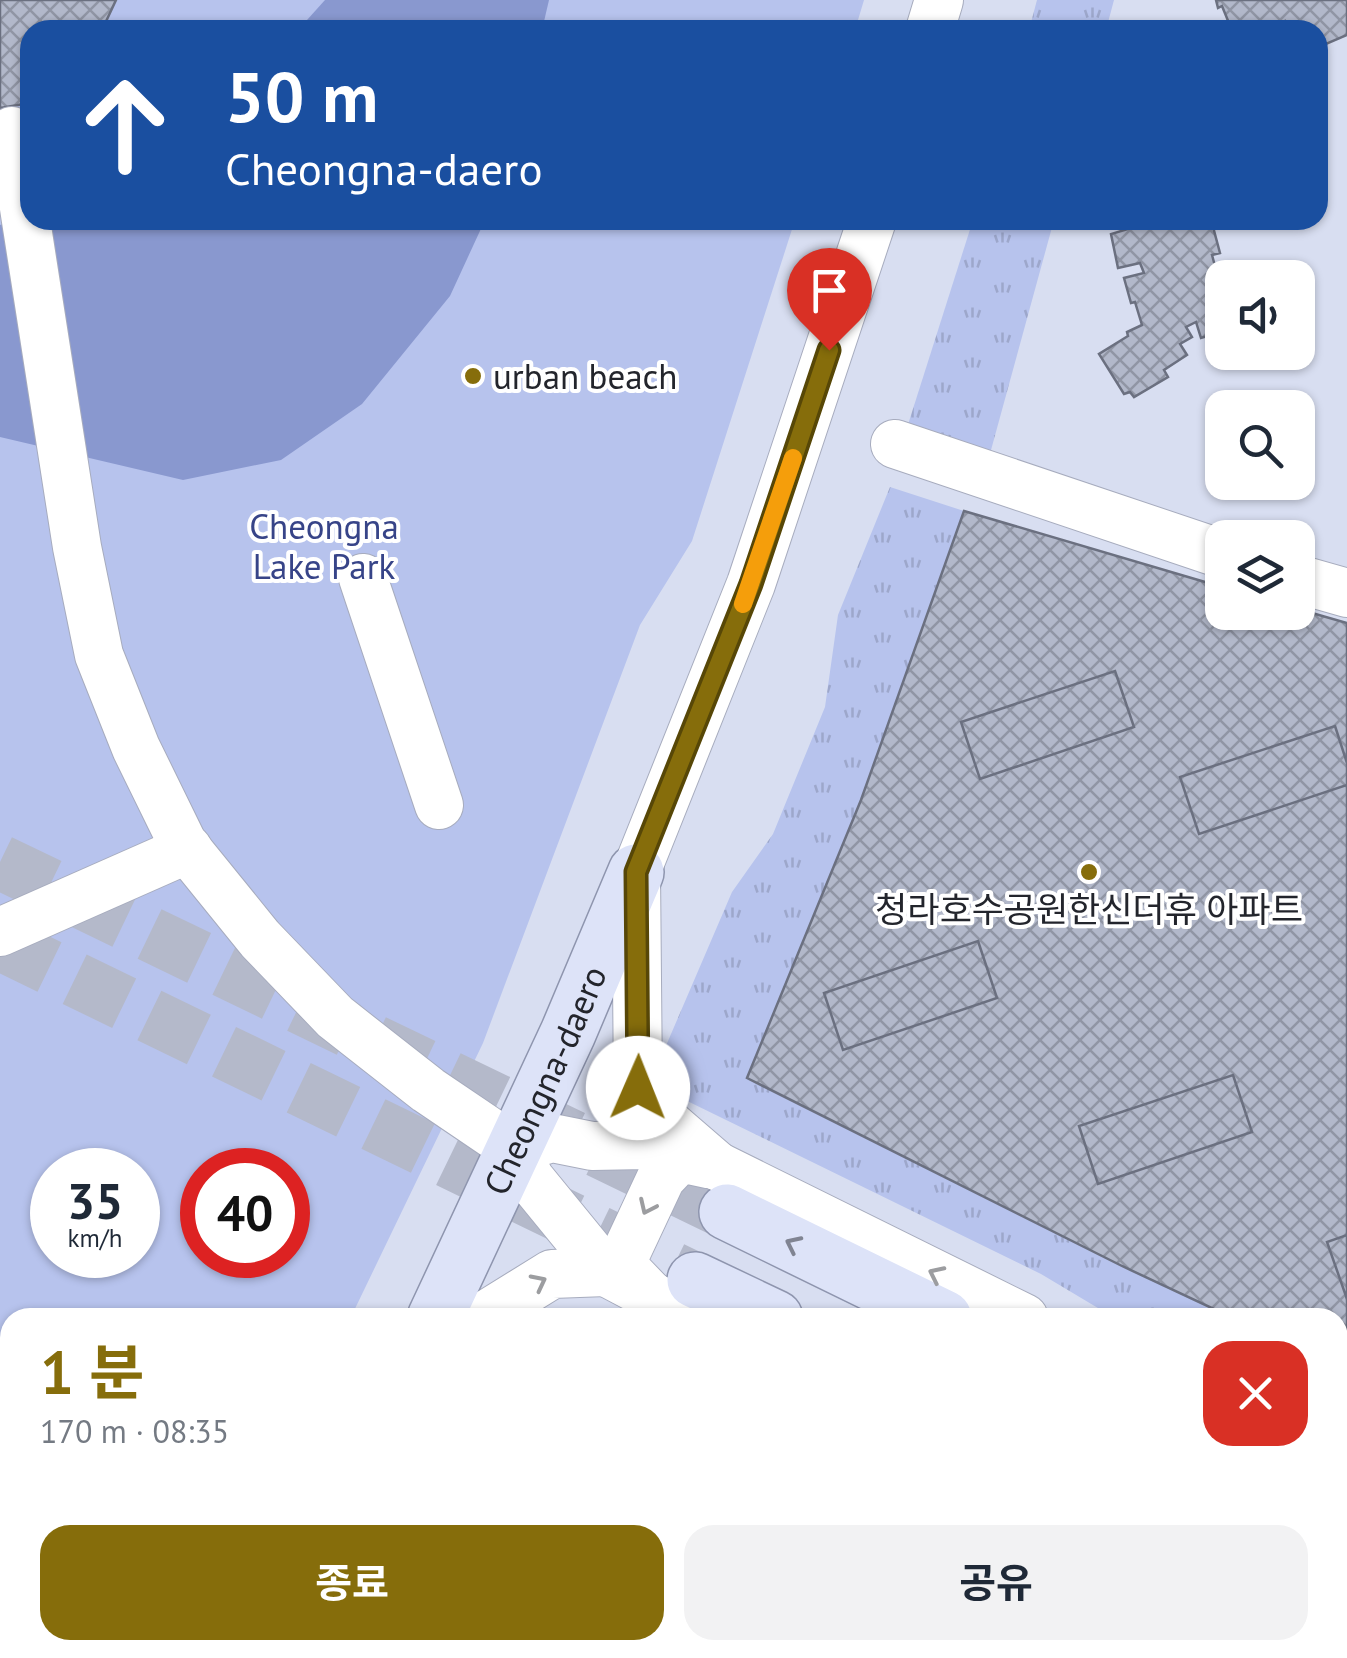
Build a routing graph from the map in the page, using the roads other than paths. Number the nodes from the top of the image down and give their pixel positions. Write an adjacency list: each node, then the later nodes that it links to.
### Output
1 (12, 131): 2 (street)
2 (20, 183)
3 (27, 230): 11 (street)
4 (869, 230): 12 (street, Cheongna-daero)
5 (895, 444): 6 (street)
6 (1205, 548)
7 (363, 578): 10 (street)
8 (1315, 584): 9 (street)
9 (1347, 593)
10 (440, 804)
11 (188, 850): 13 (street); 14 (street)
12 (636, 872): 14 (main road, Cheongna-daero); 15 (street)
13 (0, 932)
14 (515, 1149): 15 (street); 16 (street); 18 (main road, Cheongna-daero)
15 (722, 1189): 17 (street, one-way to 17); 21 (main road, one-way to 15); 22 (street, one-way to 15)
16 (606, 1272): 17 (street); 19 (street, one-way to 16)
17 (681, 1299): 20 (main road)
18 (441, 1308)
19 (494, 1308)
20 (726, 1308)
21 (927, 1308)
22 (1001, 1308)

